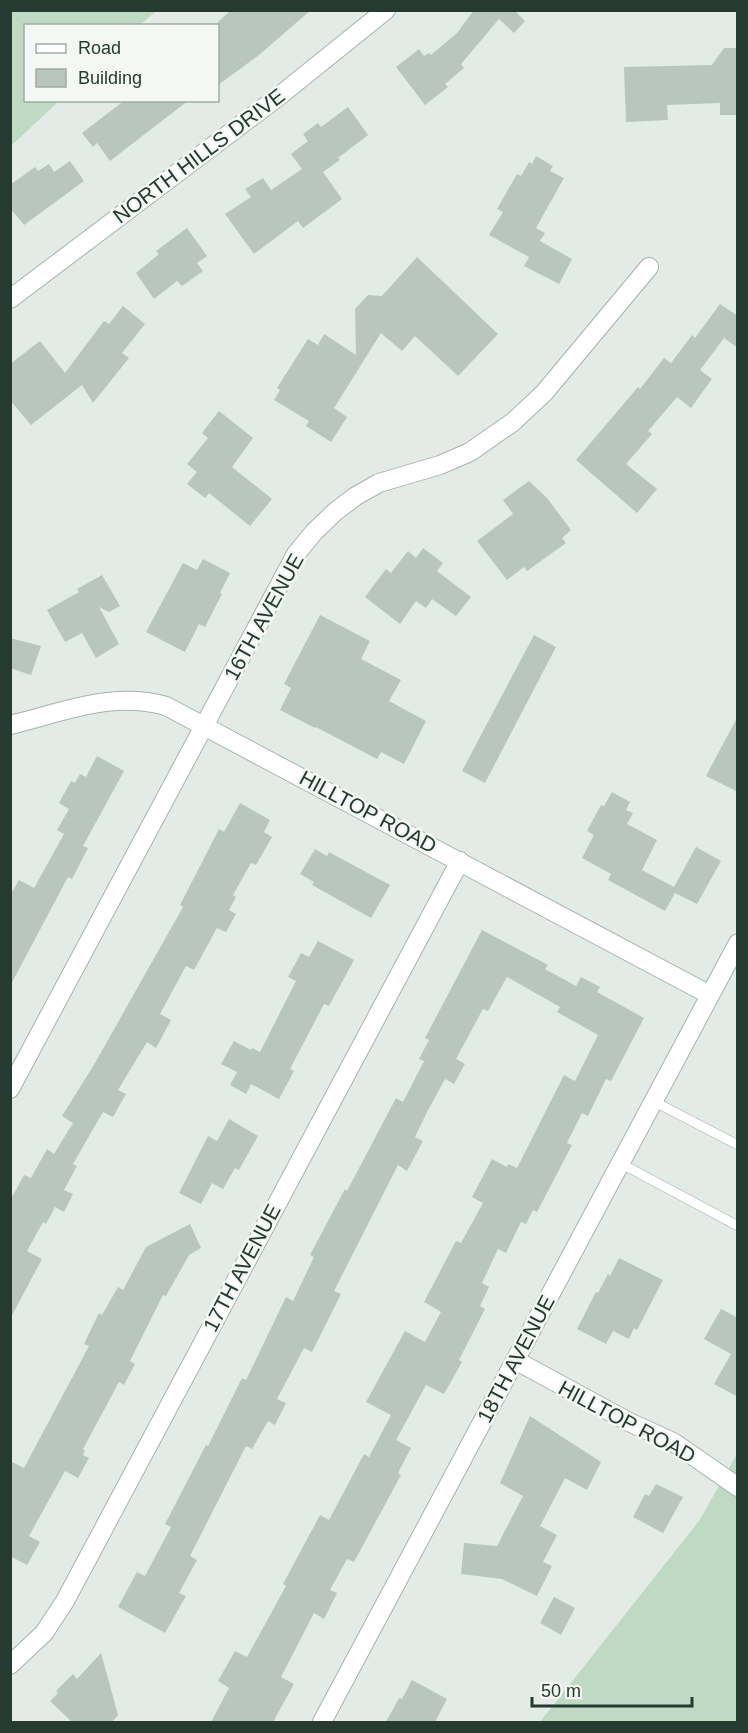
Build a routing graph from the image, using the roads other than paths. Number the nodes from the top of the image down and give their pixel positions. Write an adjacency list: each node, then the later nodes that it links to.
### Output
1 (386, 10): 3 (street, NORTH HILLS DRIVE)
2 (649, 267): 5 (street, 16TH AVENUE)
3 (10, 299)
4 (10, 725): 5 (street, HILLTOP ROAD)
5 (204, 725): 6 (street, HILLTOP ROAD); 9 (street, 16TH AVENUE)
6 (460, 861): 8 (street, HILLTOP ROAD); 16 (street, 17TH AVENUE)
7 (738, 943): 8 (street, 18TH AVENUE)
8 (710, 995): 10 (street, 18TH AVENUE)
9 (11, 1088)
10 (653, 1101): 11 (lane); 12 (street, 18TH AVENUE)
11 (738, 1145)
12 (620, 1163): 13 (lane); 14 (street, 18TH AVENUE)
13 (738, 1226)
14 (515, 1360): 15 (street, HILLTOP ROAD); 17 (street, 18TH AVENUE)
15 (738, 1487)
16 (10, 1665)
17 (322, 1722)

